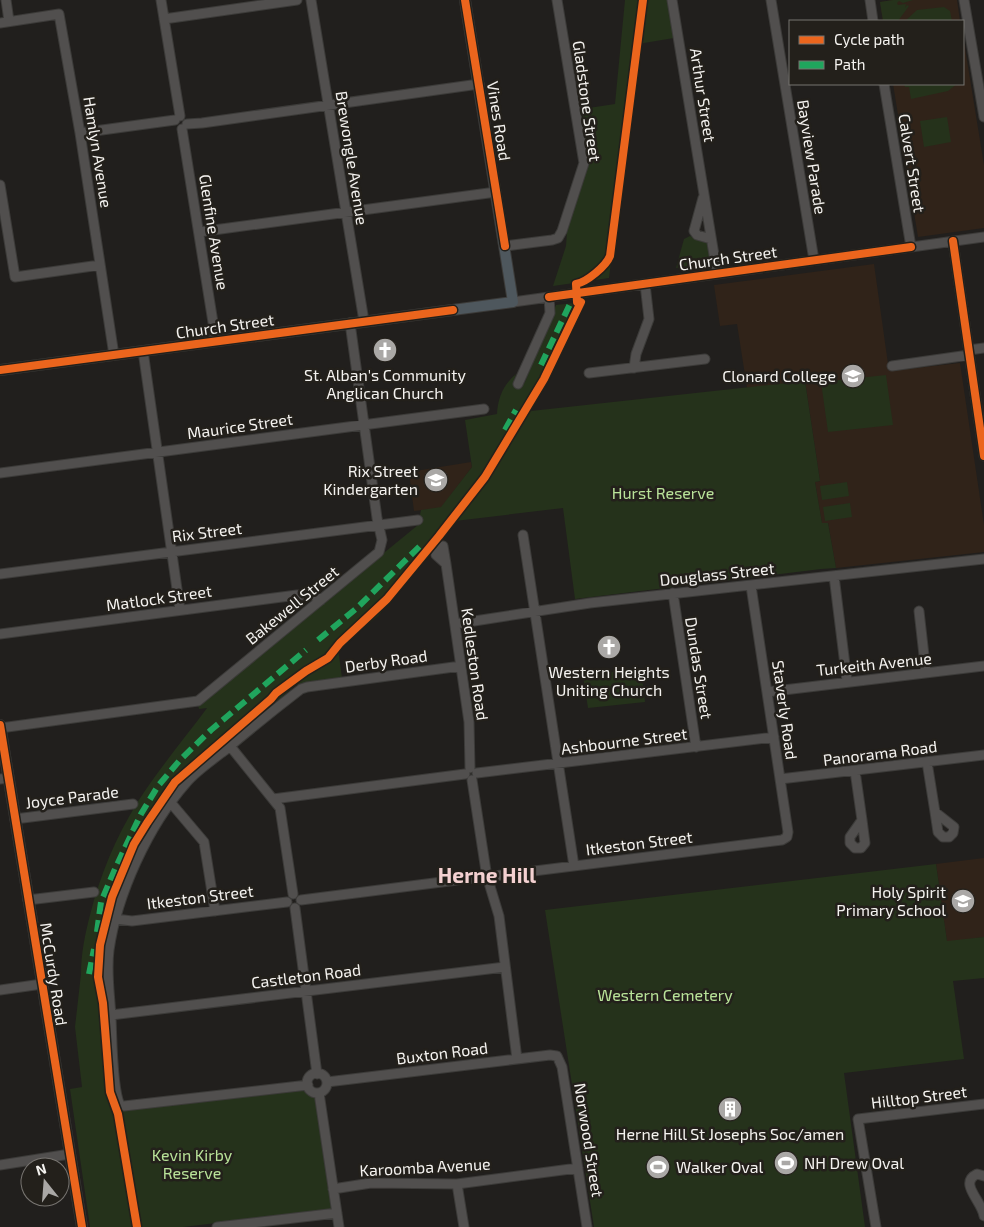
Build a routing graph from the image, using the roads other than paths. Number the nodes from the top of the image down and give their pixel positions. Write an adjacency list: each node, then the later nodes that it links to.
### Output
1 (6, 0): 13 (street)
2 (161, 0): 11 (street)
3 (297, 0): 11 (street)
4 (311, 0): 16 (street, Brewongle Avenue)
5 (466, 0): 14 (main road, Vines Road)
6 (557, 0): 29 (street, Gladstone Street)
7 (672, 0): 23 (street, Arthur Street)
8 (771, 0): 31 (street, Bayview Parade)
9 (870, 0): 12 (street)
10 (964, 0): 18 (street)
11 (164, 19): 17 (street)
12 (873, 20)
13 (4, 22): 20 (street, Hamlyn Avenue)
14 (479, 84): 16 (street); 22 (main road, Vines Road)
15 (884, 85): 30 (street, Calvert Street)
16 (328, 105): 19 (street); 24 (street, Brewongle Avenue)
17 (178, 118): 19 (street); 20 (street)
18 (984, 118)
19 (185, 126): 25 (street, Glenfine Avenue)
20 (80, 133): 32 (street, Hamlyn Avenue)
21 (0, 185): 32 (street)
22 (496, 192): 24 (street); 29 (main road, Vines Road)
23 (704, 195): 27 (street, Arthur Street); 27 (street, Arthur Street)
24 (346, 212): 25 (street); 37 (street, Brewongle Avenue)
25 (199, 232): 39 (street, Glenfine Avenue)
26 (984, 237): 28 (street, Church Street)
27 (711, 239): 33 (street, Arthur Street)
28 (953, 241): 30 (street, Church Street); 42 (street)
29 (505, 246): 36 (main road, Vines Road)
30 (910, 247): 31 (street, Church Street)
31 (814, 260): 33 (street, Church Street)
32 (100, 265): 43 (street, Hamlyn Avenue)
33 (717, 273): 34 (street, Church Street)
34 (645, 284): 35 (street, Church Street); 46 (street)
35 (549, 297): 36 (street, Church Street); 49 (street)
36 (513, 302): 37 (main road, Church Street)
37 (364, 321): 38 (main road, Church Street)
38 (350, 323): 39 (main road, Church Street); 51 (street, Bakewell Street)
39 (216, 341): 41 (main road, Church Street)
40 (984, 348): 42 (street)
41 (144, 351): 43 (main road, Church Street); 52 (street)
42 (969, 352): 45 (street); 53 (street)
43 (114, 355): 47 (main road, Church Street)
44 (705, 359): 46 (street)
45 (892, 366)
46 (634, 368): 48 (street)
47 (0, 370)
48 (589, 373)
49 (518, 384)
50 (484, 408): 51 (street, Maurice Street)
51 (364, 424): 52 (street, Maurice Street); 56 (street, Bakewell Street)
52 (158, 452): 54 (street, Maurice Street); 58 (street)
53 (984, 452)
54 (0, 473)
55 (418, 520): 56 (street, Rix Street)
56 (378, 524): 58 (street, Rix Street); 65 (street, Bakewell Street)
57 (524, 535): 67 (street)
58 (172, 552): 61 (street, Rix Street); 66 (street)
59 (984, 559): 62 (street, Douglass Street)
60 (446, 564): 69 (street, Kedleston Road)
61 (0, 574)
62 (834, 576): 63 (street, Douglass Street); 74 (street)
63 (751, 586): 64 (street, Douglass Street); 75 (street, Staverly Road)
64 (672, 593): 67 (street, Douglass Street); 79 (street, Dundas Street)
65 (321, 600): 66 (street, Matlock Street); 76 (street, Bakewell Street)
66 (180, 610): 70 (street, Matlock Street)
67 (535, 611): 69 (street, Douglass Street); 82 (street)
68 (919, 611): 73 (street)
69 (455, 624): 71 (street, Kedleston Road)
70 (0, 634)
71 (461, 666): 78 (street, Derby Road); 84 (street, Kedleston Road)
72 (984, 666): 73 (street, Turkeith Avenue)
73 (926, 673): 74 (street, Turkeith Avenue)
74 (848, 681): 75 (street, Turkeith Avenue)
75 (767, 692): 77 (street, Staverly Road)
76 (0, 726): 85 (main road, McCurdy Road)
77 (774, 737): 79 (street, Ashbourne Street); 86 (street, Staverly Road)
78 (230, 746): 87 (street); 88 (street, Derby Road)
79 (696, 747): 82 (street, Ashbourne Street)
80 (984, 756): 81 (street, Panorama Road)
81 (927, 762): 83 (street, Panorama Road); 90 (street)
82 (559, 764): 84 (street, Ashbourne Street); 94 (street)
83 (854, 771): 86 (street, Panorama Road); 92 (street)
84 (471, 774): 87 (street, Ashbourne Street); 95 (street, Kedleston Road)
85 (4, 779): 91 (main road, McCurdy Road)
86 (780, 779): 93 (street, Staverly Road)
87 (273, 799): 98 (street)
88 (171, 803): 99 (street); 100 (street, Derby Road)
89 (133, 804): 91 (street, Joyce Parade)
90 (936, 812)
91 (15, 819): 97 (main road, McCurdy Road)
92 (862, 820)
93 (787, 838): 94 (street, Itkeston Street)
94 (574, 866): 95 (street, Itkeston Street)
95 (488, 877): 98 (street, Itkeston Street); 101 (street, Kedleston Road)
96 (94, 892): 97 (street)
97 (28, 900): 102 (main road, McCurdy Road)
98 (294, 901): 99 (street, Itkeston Street); 104 (street)
99 (215, 910): 100 (street, Itkeston Street)
100 (116, 919): 105 (street, Derby Road)
101 (505, 967): 104 (street, Castleton Road); 106 (street, Kedleston Road)
102 (42, 984): 103 (street); 113 (main road, McCurdy Road)
103 (0, 990)
104 (306, 991): 105 (street, Castleton Road); 108 (street)
105 (111, 1015): 110 (street, Derby Road)
106 (517, 1059): 107 (street, Buxton Road); 109 (street, Buxton Road)
107 (559, 1059): 115 (street, Norwood Street)
108 (317, 1074): 109 (street); 110 (street)
109 (327, 1082): 111 (street)
110 (308, 1085): 111 (street)
111 (319, 1093): 118 (street)
112 (984, 1104): 126 (street, Hilltop Street)
113 (70, 1154): 114 (street); 121 (main road, McCurdy Road)
114 (0, 1165)
115 (578, 1168): 117 (street, Karoomba Avenue); 125 (street, Norwood Street)
116 (984, 1176): 119 (street)
117 (457, 1184): 118 (street, Karoomba Avenue); 124 (street)
118 (333, 1189): 120 (street)
119 (984, 1210)
120 (337, 1213): 122 (street); 123 (street)
121 (82, 1227)
122 (217, 1227)
123 (339, 1227)
124 (464, 1227)
125 (588, 1227)
126 (876, 1227)

